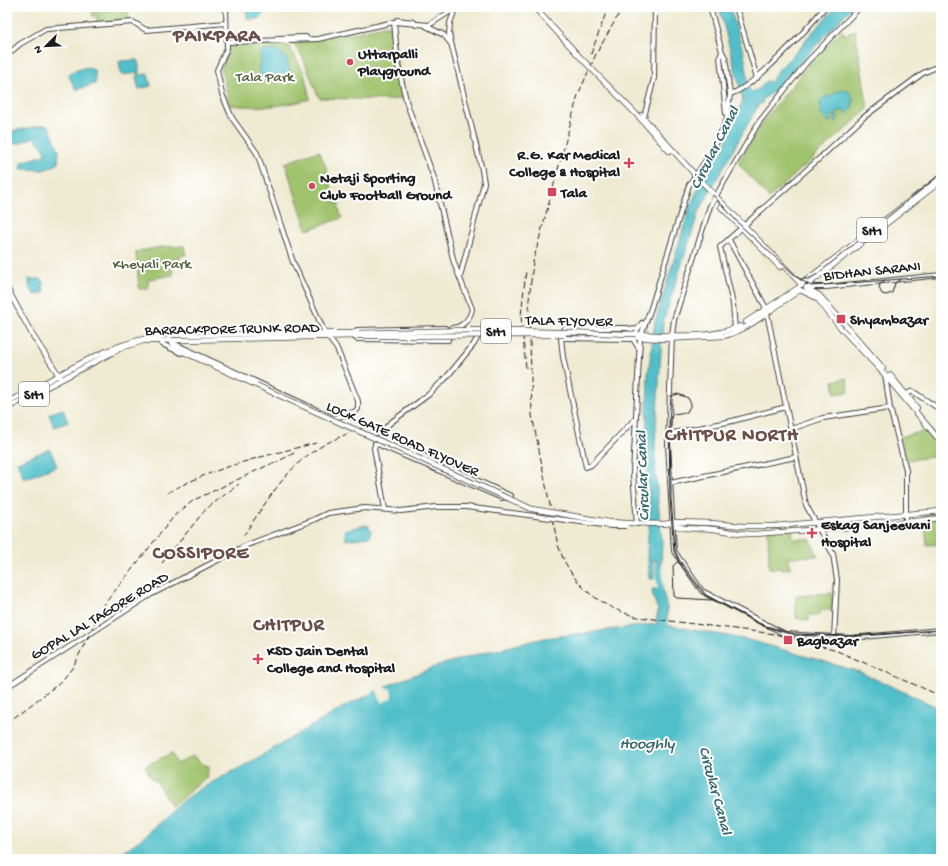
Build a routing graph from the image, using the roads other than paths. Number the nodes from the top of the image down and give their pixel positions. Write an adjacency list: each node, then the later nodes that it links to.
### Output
1 (226, 7): 11 (street)
2 (534, 7): 21 (main road, bridge)
3 (538, 7): 21 (main road, bridge)
4 (655, 7): 23 (street)
5 (710, 7): 16 (street)
6 (736, 7): 19 (street)
7 (825, 7): 19 (street)
8 (860, 7): 27 (street)
9 (456, 8): 13 (street); 15 (street)
10 (394, 22): 12 (street); 14 (street); 31 (street)
11 (226, 23): 14 (street); 17 (street)
12 (416, 25): 13 (street); 14 (street)
13 (425, 26): 15 (street)
14 (227, 41): 38 (street)
15 (452, 46): 31 (street)
16 (722, 52): 20 (street); 22 (street)
17 (7, 55)
18 (941, 65): 28 (street)
19 (756, 79): 20 (street)
20 (730, 94): 22 (street)
21 (640, 116): 23 (main road)
22 (727, 118): 25 (street)
23 (644, 120): 25 (main road)
24 (941, 176): 32 (main road, SH1)
25 (695, 177): 27 (main road); 35 (street)
26 (941, 181): 32 (main road, SH1)
27 (714, 197): 28 (main road); 42 (street)
28 (743, 228): 29 (street); 32 (main road)
29 (729, 240): 34 (street); 37 (street)
30 (941, 275): 32 (street, BIDHAN SARANI)
31 (460, 277): 36 (street)
32 (803, 287): 34 (main road, SH1); 48 (main road); 50 (main road)
33 (7, 288): 49 (main road)
34 (767, 310): 37 (main road, SH1); 52 (street)
35 (648, 316): 41 (street); 45 (street)
36 (449, 328): 39 (street); 39 (street)
37 (735, 330): 42 (main road, SH1)
38 (325, 333): 39 (main road, BARRACKPORE TRUNK ROAD / SH1); 44 (street); 46 (main road, BARRACKPORE TRUNK ROAD / SH1)
39 (355, 334): 40 (main road, TALA FLYOVER, bridge); 41 (main road, TALA FLYOVER / SH1, bridge); 44 (main road, BARRACKPORE TRUNK ROAD / SH1)
40 (479, 335): 41 (main road, TALA FLYOVER / SH1, bridge); 60 (street)
41 (638, 336): 42 (main road, SH1); 47 (street)
42 (672, 337): 59 (street)
43 (159, 338): 46 (main road, BARRACKPORE TRUNK ROAD / SH1); 49 (main road, BARRACKPORE TRUNK ROAD / SH1); 56 (street)
44 (329, 338): 46 (main road, BARRACKPORE TRUNK ROAD / SH1); 56 (street)
45 (561, 338): 47 (street); 57 (street)
46 (169, 339): 56 (street); 72 (main road, LOCK GATE ROAD FLYOVER, bridge)
47 (638, 347): 57 (street)
48 (884, 374): 50 (main road); 54 (street)
49 (60, 377): 51 (main road, BARRACKPORE TRUNK ROAD / SH1); 53 (main road, BARRACKPORE TRUNK ROAD / SH1)
50 (905, 396): 55 (street); 61 (main road); 62 (main road)
51 (7, 402)
52 (786, 407): 58 (street); 59 (street)
53 (7, 408)
54 (890, 408): 58 (street); 68 (street)
55 (941, 410)
56 (335, 419)
57 (635, 420): 73 (street)
58 (791, 430): 64 (street)
59 (669, 434): 65 (street)
60 (379, 436): 63 (street); 63 (street)
61 (941, 438)
62 (941, 442)
63 (375, 443): 66 (street)
64 (796, 457): 65 (street); 71 (street)
65 (670, 483): 74 (street)
66 (385, 509): 72 (street, GOPAL LAL TAGORE ROAD, bridge); 78 (street, GOPAL LAL TAGORE ROAD)
67 (941, 511): 68 (main road)
68 (905, 514): 70 (street); 71 (main road)
69 (941, 518): 70 (main road)
70 (906, 521): 75 (main road)
71 (816, 522): 74 (main road); 75 (street)
72 (627, 524): 73 (main road, LOCK GATE ROAD FLYOVER)
73 (636, 524): 74 (main road, LOCK GATE ROAD FLYOVER)
74 (672, 524): 75 (main road); 77 (street)
75 (820, 529): 77 (street)
76 (941, 630): 77 (street)
77 (834, 638)
78 (7, 687)

